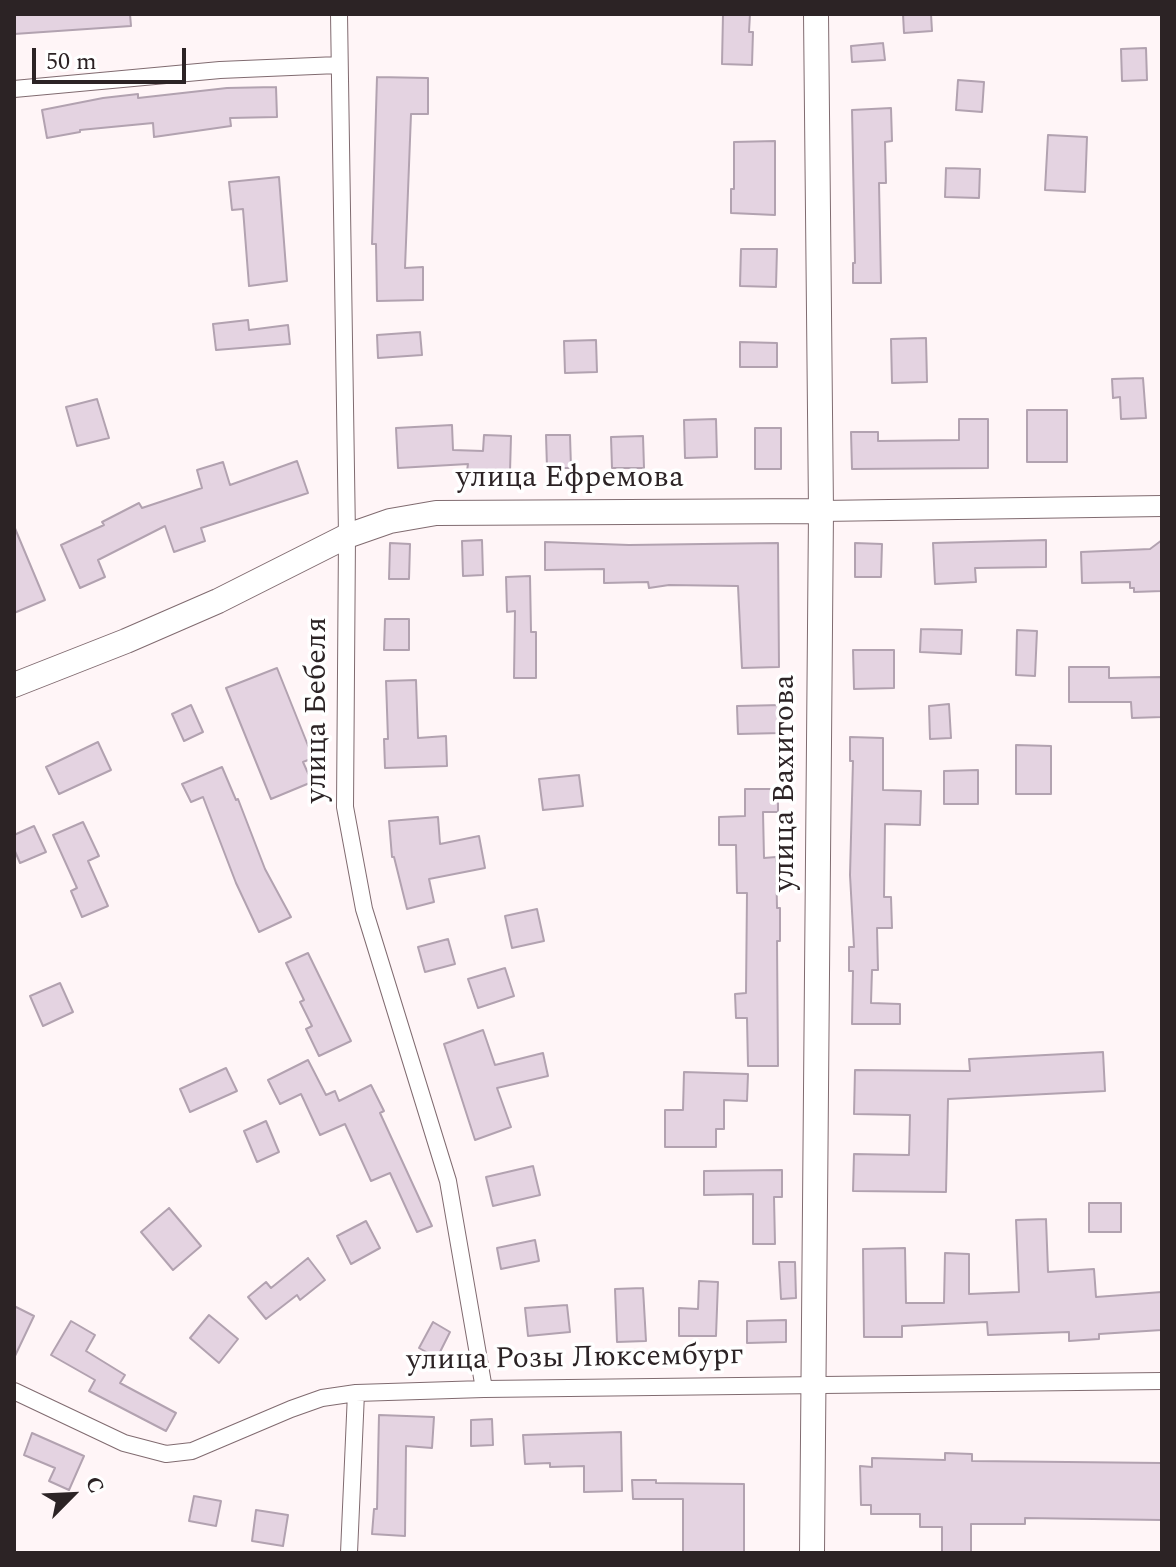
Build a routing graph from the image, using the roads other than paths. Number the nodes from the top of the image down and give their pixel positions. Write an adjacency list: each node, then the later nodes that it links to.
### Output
1 (339, 14): 3 (street, улица Бебеля)
2 (816, 14): 6 (main road, улица Вахитова)
3 (338, 65): 4 (street); 7 (street, улица Бебеля)
4 (14, 89)
5 (1162, 506): 6 (street, улица Ефремова)
6 (821, 511): 7 (main road, улица Ефремова); 10 (main road, улица Вахитова)
7 (347, 536): 8 (main road, улица Ефремова); 11 (street, улица Бебеля)
8 (14, 685)
9 (1162, 1381): 10 (street, улица Розы Люксембург)
10 (815, 1384): 11 (street, улица Розы Люксембург); 15 (main road, улица Вахитова)
11 (484, 1389): 13 (street, улица Розы Люксембург)
12 (14, 1391): 13 (street, улица Розы Люксембург)
13 (356, 1393): 14 (street)
14 (349, 1553)
15 (812, 1553)

